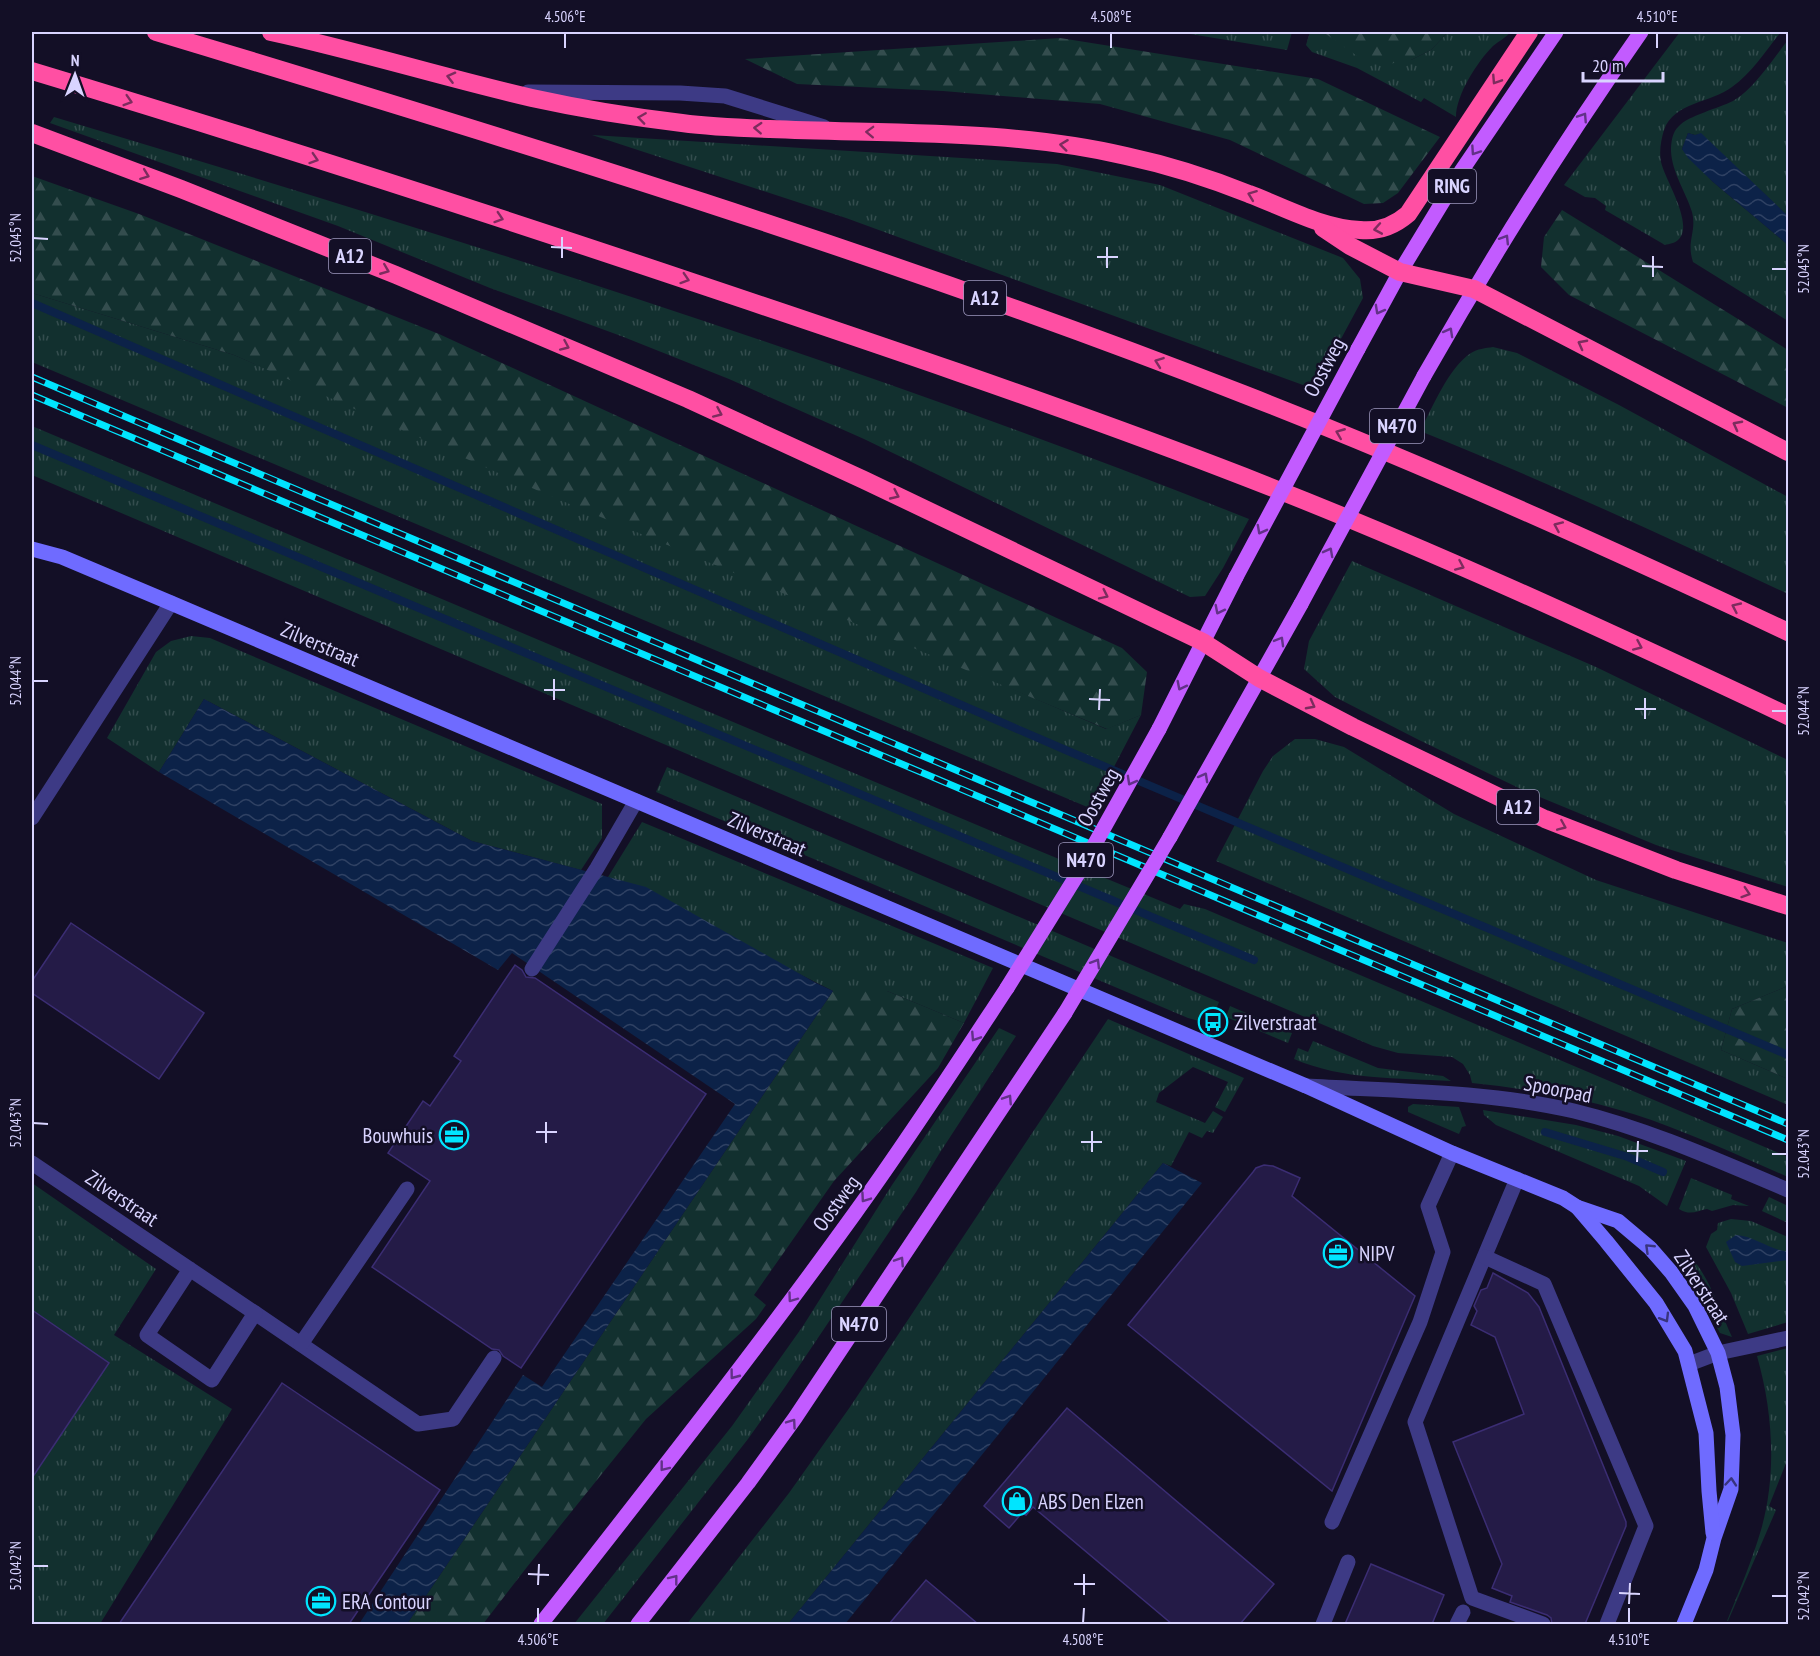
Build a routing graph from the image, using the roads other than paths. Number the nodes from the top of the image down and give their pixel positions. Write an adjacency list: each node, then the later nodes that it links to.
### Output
1 (156, 32): 16 (highway, A12, one-way to 1)
2 (271, 32): 7 (highway, one-way to 2)
3 (1529, 32): 10 (highway, one-way to 10)
4 (1556, 32): 11 (main road, Oostweg / RING, one-way to 11)
5 (1641, 32): 12 (main road, one-way to 5)
6 (32, 71): 19 (highway, one-way to 19)
7 (507, 92): 8 (highway, one-way to 7); 8 (street)
8 (837, 131): 10 (highway, one-way to 8)
9 (32, 133): 17 (highway, A12, one-way to 17)
10 (1307, 217): 11 (highway)
11 (1400, 272): 12 (highway); 17 (main road, Oostweg / N470, one-way to 17, bridge)
12 (1474, 289): 13 (highway, one-way to 12); 18 (main road, N470, one-way to 12, bridge)
13 (1788, 452)
14 (32, 549): 15 (street, Zilverstraat)
15 (171, 603): 20 (street, Zilverstraat); 21 (street)
16 (1788, 632)
17 (1203, 642): 18 (highway, A12); 42 (main road, Oostweg / N470, one-way to 42, bridge)
18 (1259, 678): 22 (highway, A12, one-way to 22); 43 (main road, N470, one-way to 18, bridge)
19 (1788, 716)
20 (636, 801): 23 (street); 24 (street, Zilverstraat)
21 (32, 818)
22 (1788, 906)
23 (532, 969)
24 (1306, 1086): 25 (street, Zilverstraat); 29 (street, Spoorpad)
25 (1452, 1153): 27 (street, Zilverstraat); 39 (street)
26 (32, 1162): 32 (street, Zilverstraat)
27 (1517, 1179): 30 (street, Zilverstraat); 31 (street)
28 (407, 1189): 35 (street)
29 (1788, 1190)
30 (1577, 1207): 36 (street, Zilverstraat, one-way to 30); 38 (street, Zilverstraat, one-way to 38)
31 (1485, 1257): 45 (street); 46 (street)
32 (190, 1269): 33 (street, Zilverstraat); 33 (street)
33 (255, 1313): 35 (street, Zilverstraat)
34 (1788, 1338): 36 (street)
35 (301, 1344): 37 (street, Zilverstraat)
36 (1718, 1353): 38 (street); 40 (street, Zilverstraat, one-way to 36)
37 (494, 1358)
38 (1689, 1364): 40 (street, Zilverstraat)
39 (1332, 1522)
40 (1714, 1538): 47 (street, Zilverstraat)
41 (1348, 1562): 44 (street)
42 (541, 1624)
43 (638, 1624)
44 (1323, 1624)
45 (1543, 1624)
46 (1607, 1624)
47 (1684, 1624)

